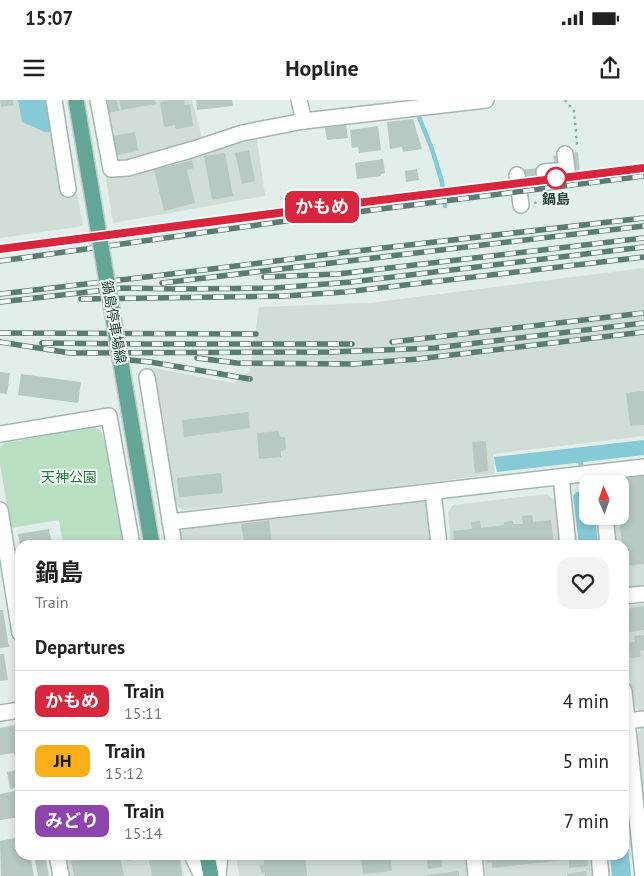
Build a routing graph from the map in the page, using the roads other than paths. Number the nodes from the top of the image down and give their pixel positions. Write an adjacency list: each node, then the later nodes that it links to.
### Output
1 (54, 100): 11 (street)
2 (76, 100): 24 (main road, 鍋島停車場線, bridge)
3 (98, 100): 7 (street)
4 (299, 100): 7 (street)
5 (486, 100): 6 (street)
6 (407, 106): 7 (street)
7 (304, 121)
8 (565, 154): 9 (street)
9 (544, 172)
10 (517, 175): 12 (street)
11 (68, 189)
12 (520, 205)
13 (147, 377): 21 (street)
14 (0, 434): 23 (street)
15 (644, 466): 16 (street)
16 (603, 475)
17 (564, 477): 18 (street); 19 (street); 27 (street)
18 (579, 477)
19 (433, 492): 21 (street); 26 (street)
20 (0, 510): 31 (street)
21 (170, 522): 25 (street)
22 (607, 525): 28 (street)
23 (131, 540)
24 (151, 540)
25 (173, 540)
26 (438, 540)
27 (568, 540)
28 (608, 540)
29 (644, 594): 30 (street)
30 (629, 596)
31 (15, 602)
32 (15, 711): 33 (street)
33 (0, 713)
34 (644, 719): 35 (street)
35 (629, 721)
36 (629, 737): 37 (street)
37 (642, 844): 50 (street)
38 (58, 860): 44 (street)
39 (194, 860): 45 (street)
40 (208, 860): 46 (main road)
41 (220, 860): 47 (street)
42 (474, 860): 48 (street)
43 (599, 860): 49 (street)
44 (61, 876)
45 (202, 876)
46 (210, 876)
47 (218, 876)
48 (476, 876)
49 (601, 876)
50 (643, 876)

